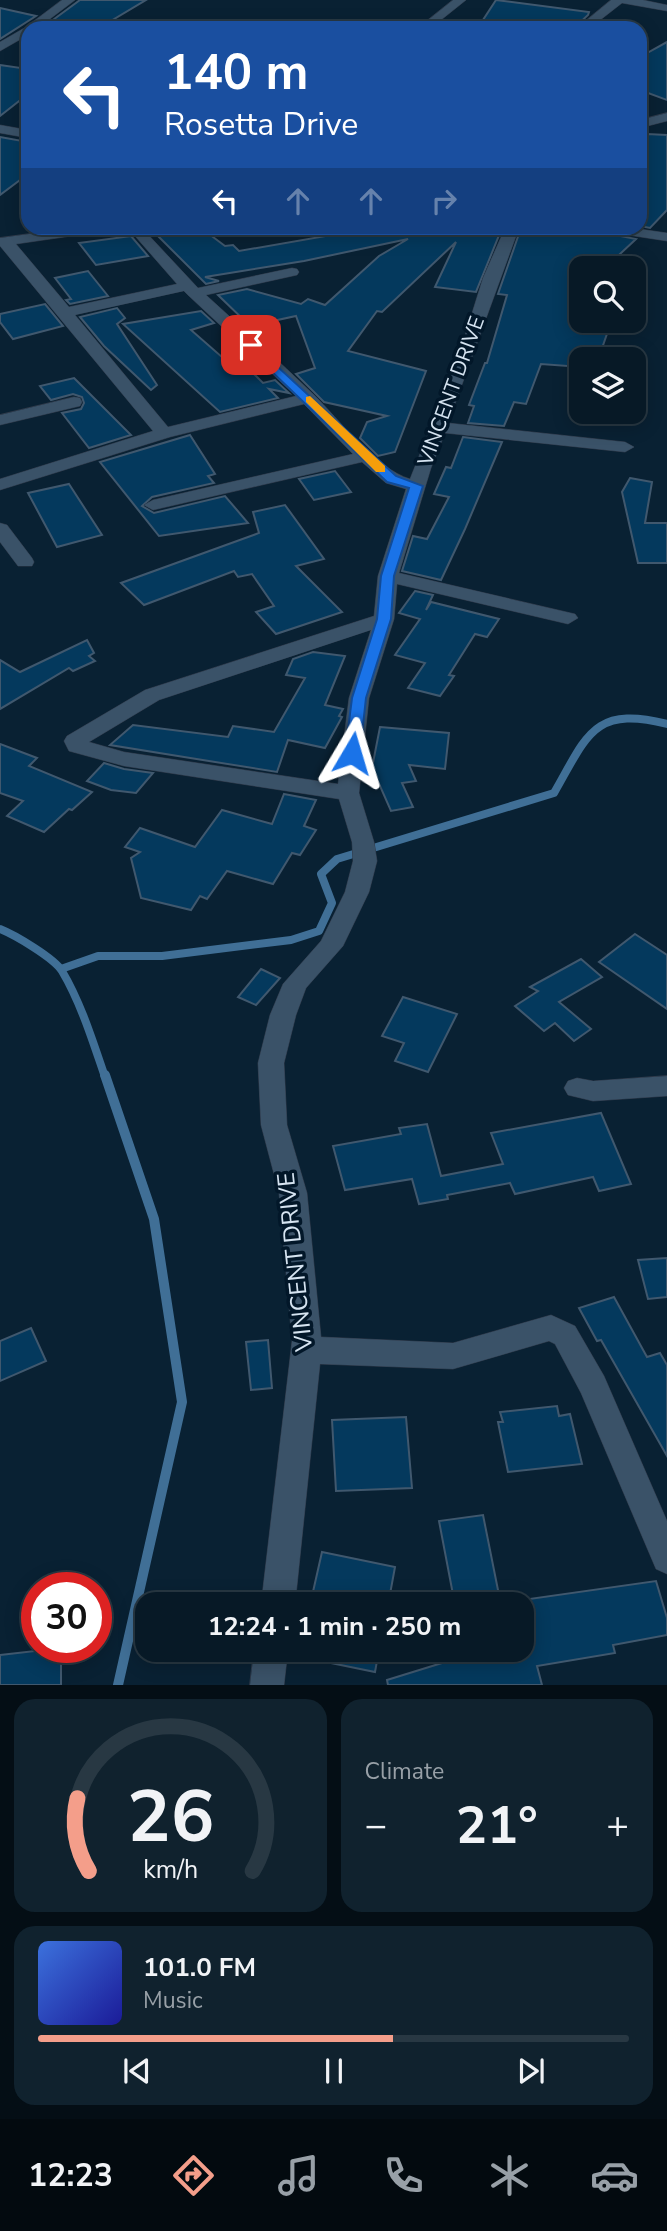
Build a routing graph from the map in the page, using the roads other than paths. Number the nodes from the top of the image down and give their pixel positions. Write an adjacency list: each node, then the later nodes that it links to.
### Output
1 (69, 0): 6 (street)
2 (460, 0): 7 (street)
3 (618, 0): 8 (street)
4 (625, 0): 5 (street)
5 (667, 8)
6 (40, 21)
7 (433, 21)
8 (592, 21)
9 (21, 34): 10 (street)
10 (0, 47)
11 (667, 117): 12 (street)
12 (647, 122)
13 (0, 129): 14 (street)
14 (21, 133)
15 (47, 235): 18 (street)
16 (141, 235): 20 (street)
17 (509, 235): 25 (street, VINCENT DRIVE)
18 (3, 241): 21 (street)
19 (292, 272): 20 (street)
20 (191, 289): 21 (street); 22 (street)
21 (65, 313): 26 (street)
22 (308, 398): 26 (street); 28 (street)
23 (74, 402): 24 (street)
24 (0, 420)
25 (437, 427): 27 (street); 30 (street, VINCENT DRIVE)
26 (164, 433): 29 (street)
27 (625, 447)
28 (365, 456): 30 (street); 31 (street)
29 (0, 485)
30 (416, 486): 34 (street, VINCENT DRIVE)
31 (153, 505)
32 (0, 528): 33 (street)
33 (25, 562)
34 (388, 576): 35 (street); 36 (street, VINCENT DRIVE)
35 (568, 618)
36 (384, 619): 37 (street, VINCENT DRIVE); 37 (street)
37 (348, 793): 40 (street, VINCENT DRIVE)
38 (667, 1086): 39 (street)
39 (577, 1088)
40 (307, 1350): 41 (street); 42 (street, VINCENT DRIVE)
41 (667, 1558)
42 (280, 1592)
43 (270, 1662): 44 (street)
44 (267, 1685)

